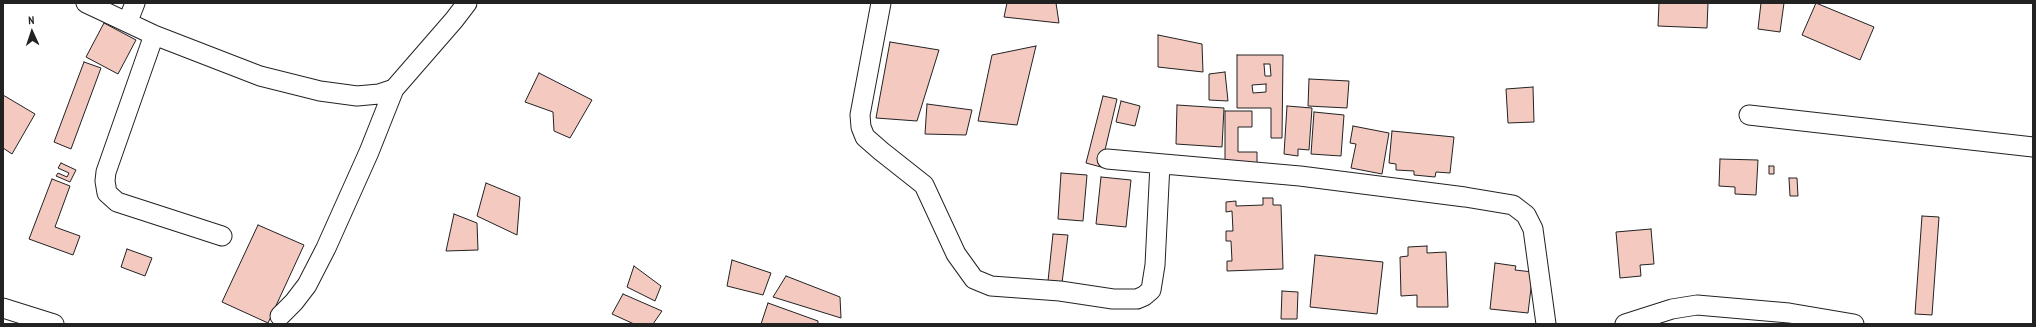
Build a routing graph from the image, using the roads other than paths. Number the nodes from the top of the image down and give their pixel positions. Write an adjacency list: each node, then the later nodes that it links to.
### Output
1 (86, 3): 5 (street)
2 (136, 3): 5 (street)
3 (467, 3): 7 (street)
4 (881, 3): 11 (street)
5 (128, 22): 6 (street)
6 (154, 35): 7 (street); 12 (street)
7 (394, 89): 14 (street)
8 (1748, 115): 9 (street)
9 (2033, 147)
10 (1107, 160): 11 (street)
11 (1160, 164): 16 (street)
12 (222, 236)
13 (3, 308): 15 (street)
14 (280, 316)
15 (54, 324)
16 (1546, 324)
17 (1625, 324): 18 (street)
18 (1854, 324)

